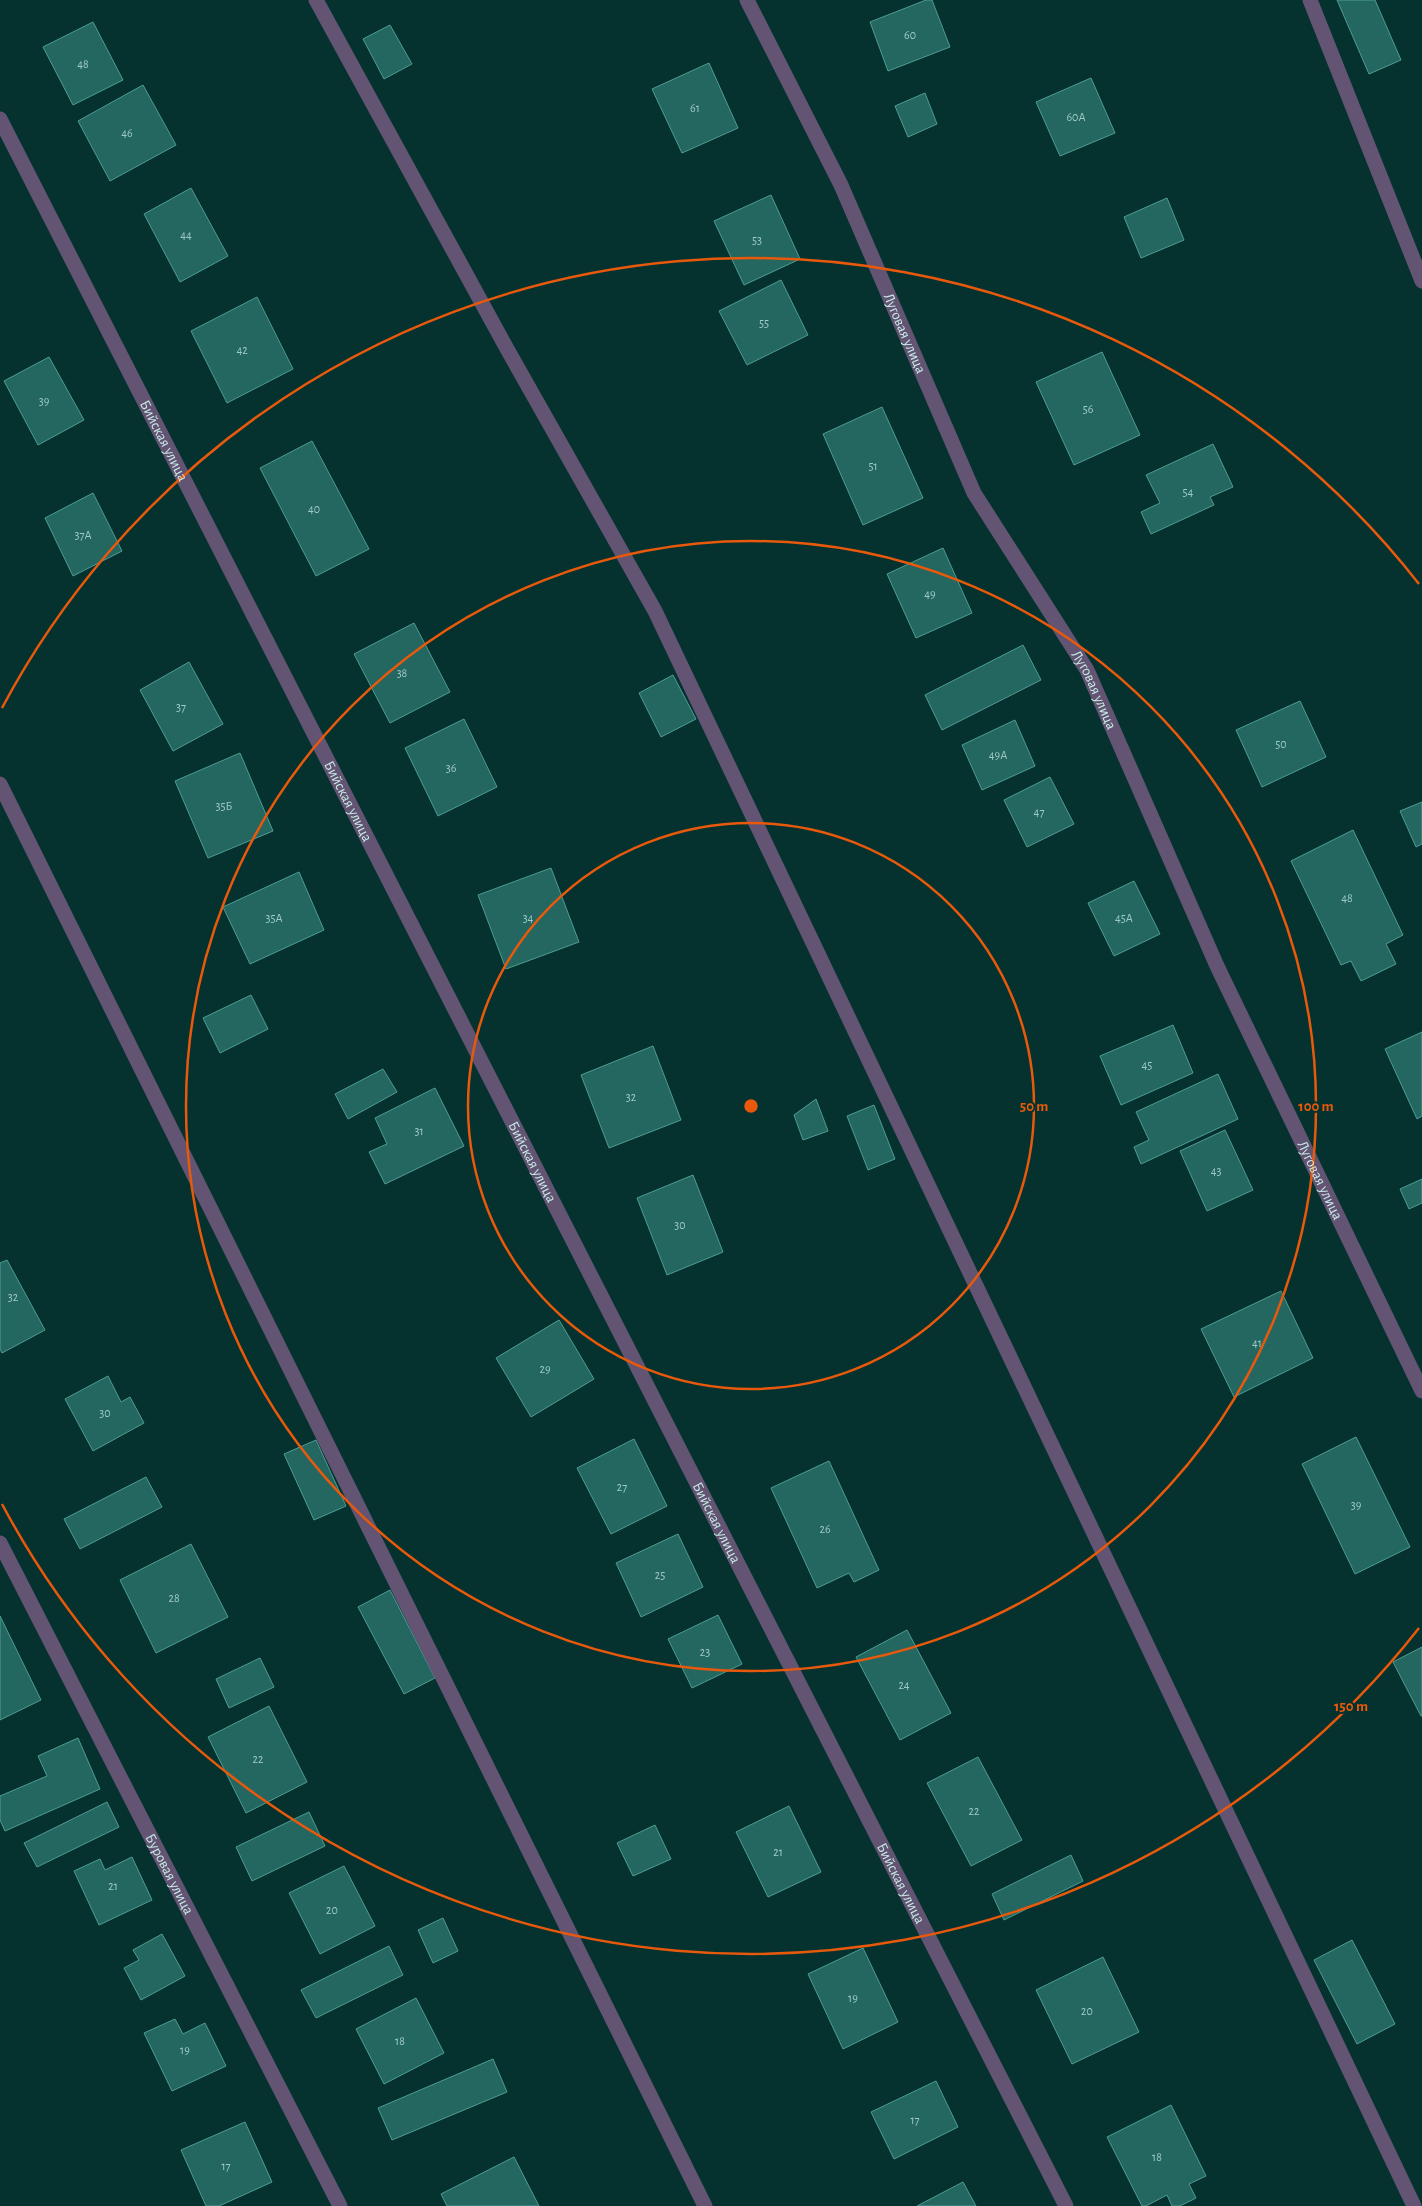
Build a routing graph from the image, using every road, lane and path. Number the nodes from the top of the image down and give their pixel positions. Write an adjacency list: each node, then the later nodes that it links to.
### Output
1 (316, 0): 12 (street)
2 (746, 0): 7 (street, Луговая улица)
3 (1310, 0): 5 (street)
4 (0, 119): 11 (street, Бийская улица)
5 (1422, 281)
6 (0, 784): 10 (street)
7 (1422, 1392)
8 (0, 1543): 9 (street, Буровая улица)
9 (340, 2206)
10 (704, 2206)
11 (1066, 2206)
12 (1414, 2206)

